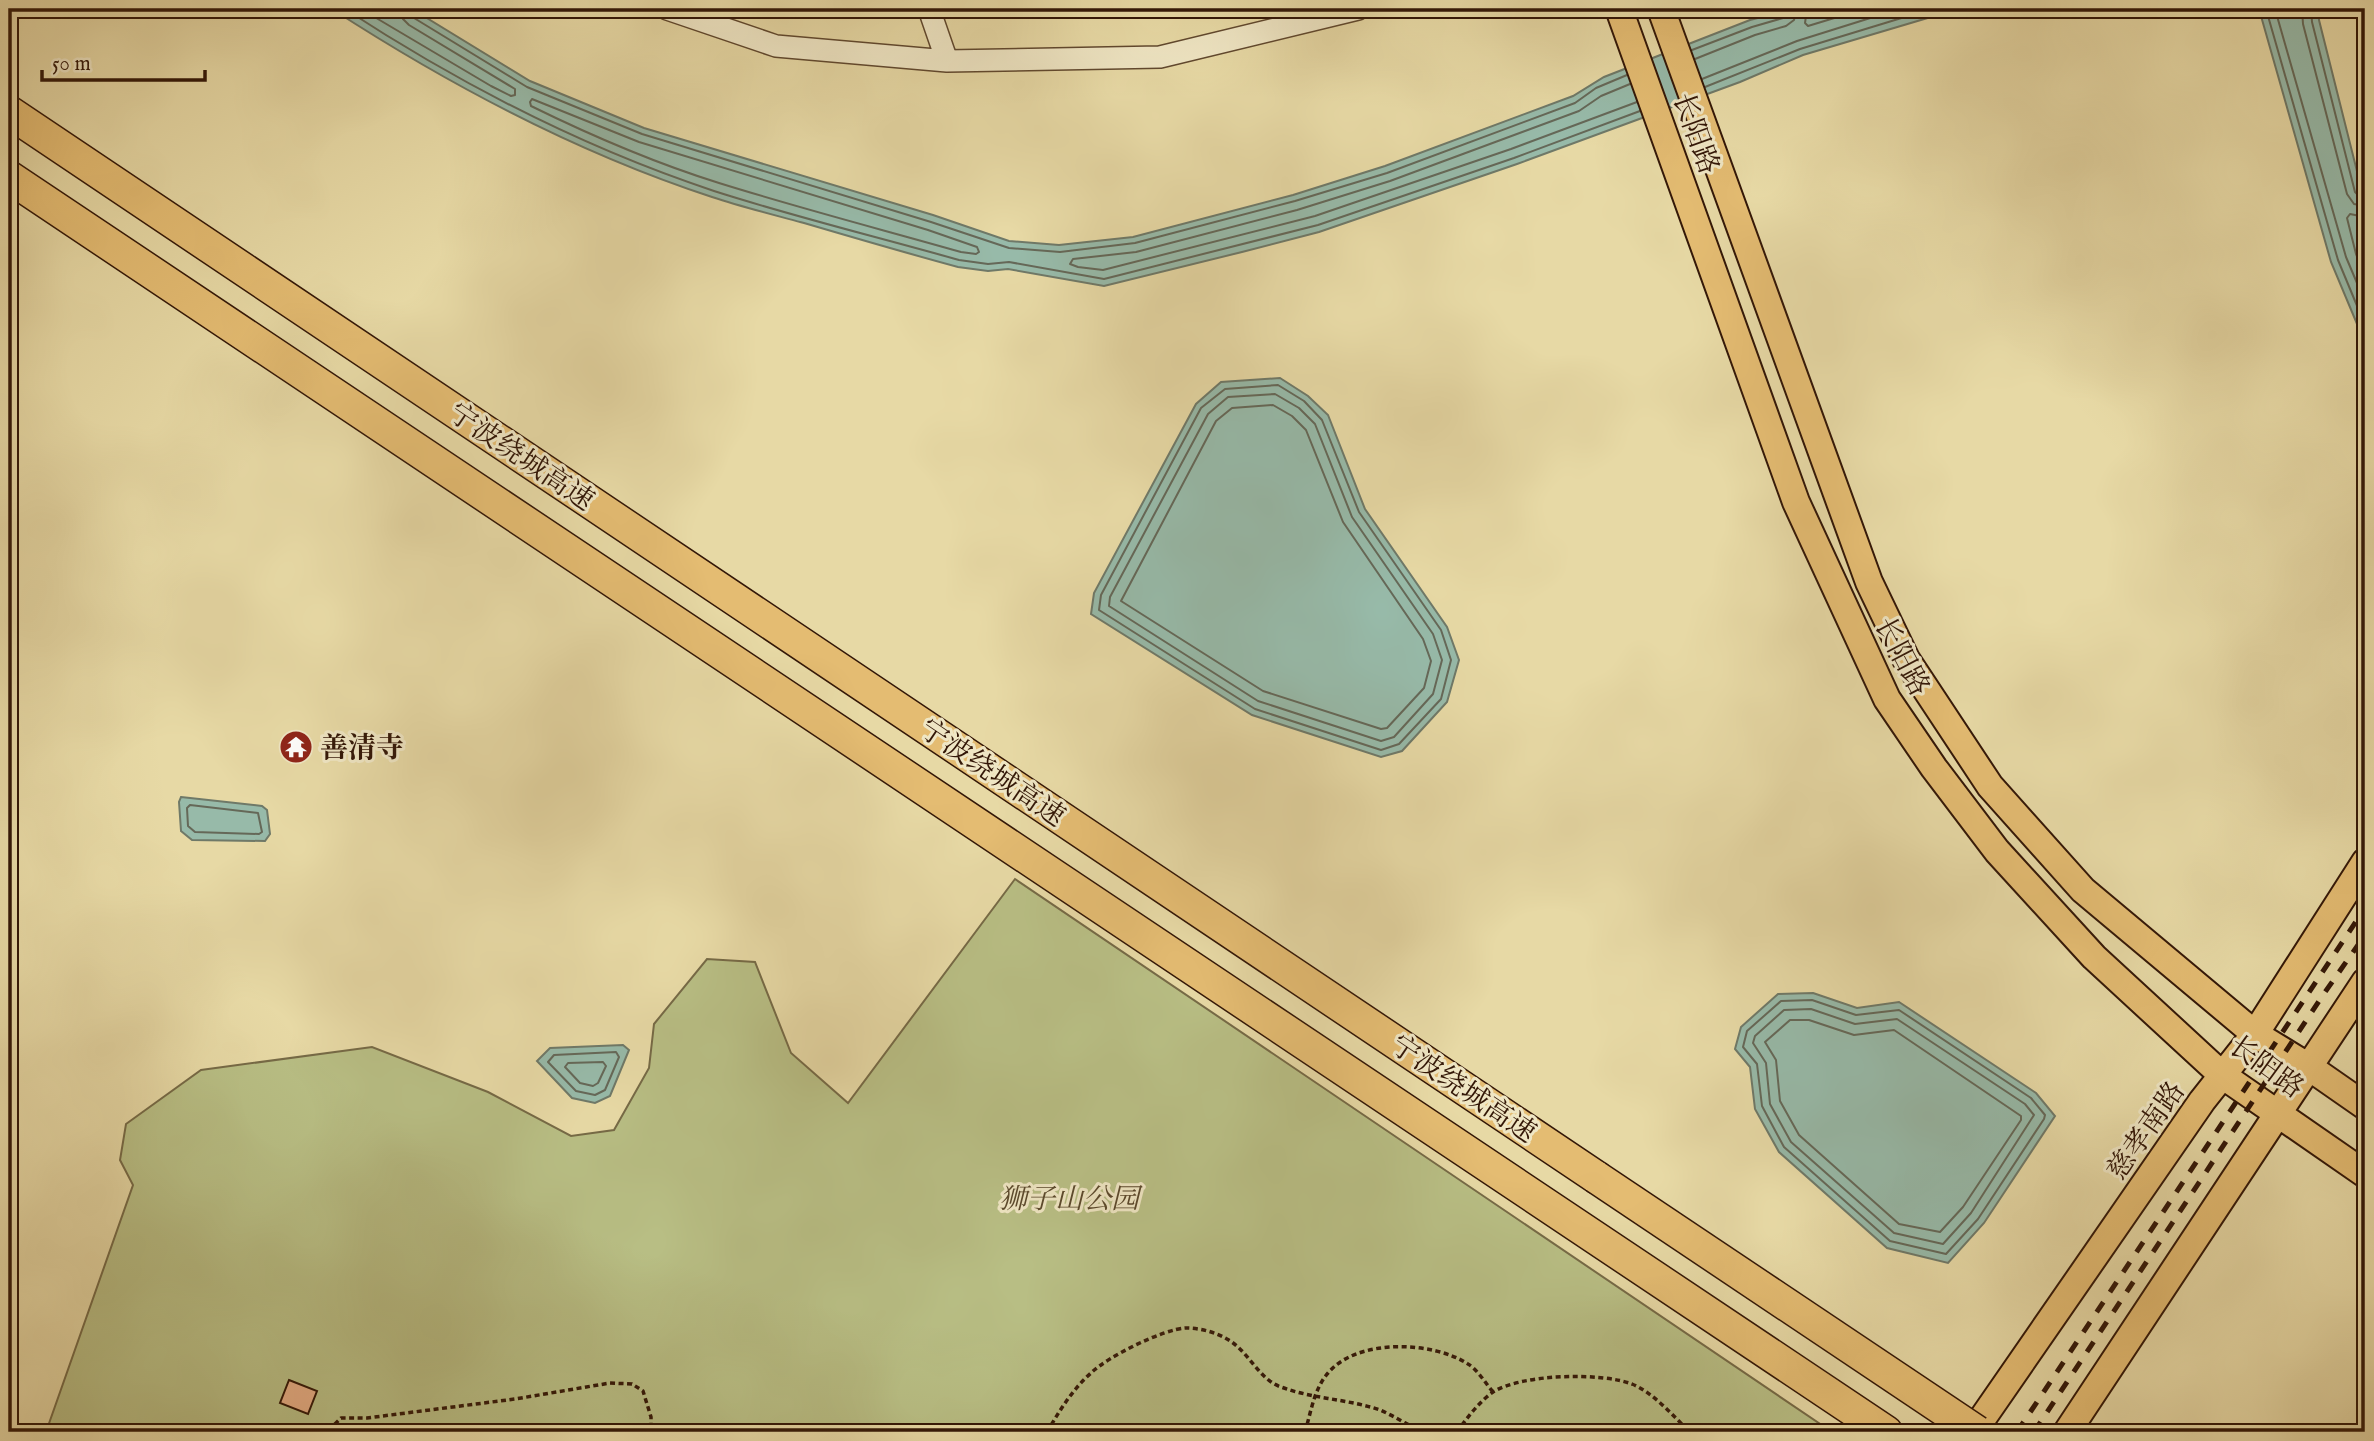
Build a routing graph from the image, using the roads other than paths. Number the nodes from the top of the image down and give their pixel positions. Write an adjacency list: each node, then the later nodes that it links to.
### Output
1 (667, 9): 6 (street)
2 (929, 9): 6 (street)
3 (1358, 9): 6 (street)
4 (1619, 9): 13 (main road, 长阳路)
5 (1661, 9): 11 (main road, 长阳路)
6 (947, 61)
7 (9, 112): 18 (highway, 宁波绕城高速, bridge)
8 (9, 177): 17 (highway, 宁波绕城高速)
9 (2365, 862): 11 (main road, 慈孝南路)
10 (2365, 982): 12 (main road)
11 (2255, 1034): 12 (main road, 长阳路); 13 (main road, 慈孝南路)
12 (2309, 1067): 14 (main road, 长阳路); 15 (main road)
13 (2221, 1075): 15 (main road, 长阳路); 18 (main road, 慈孝南路)
14 (2365, 1107)
15 (2278, 1113): 16 (main road, 长阳路); 19 (main road)
16 (2365, 1174)
17 (1886, 1432)
18 (1975, 1432)
19 (2067, 1432)

